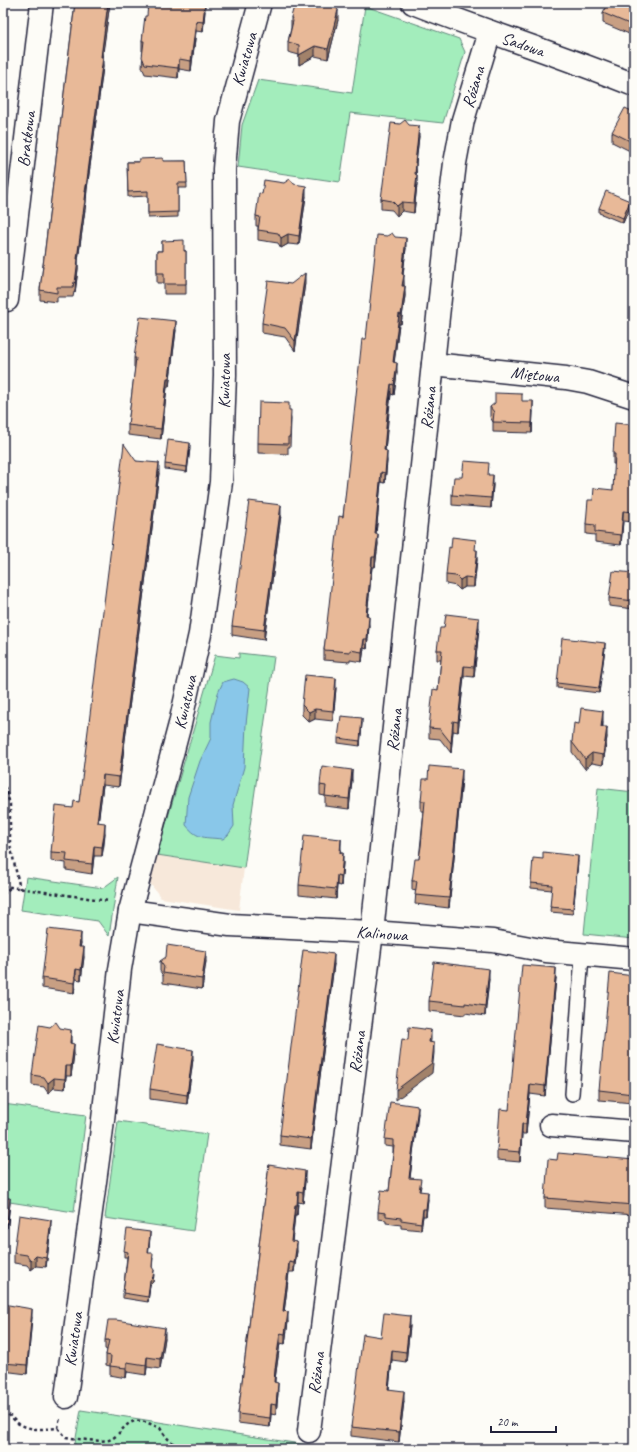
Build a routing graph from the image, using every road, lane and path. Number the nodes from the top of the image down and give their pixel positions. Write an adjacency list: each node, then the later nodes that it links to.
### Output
1 (42, 3): 6 (street, Bratkowa)
2 (260, 3): 14 (street, Kwiatowa)
3 (413, 3): 4 (street, Sadowa)
4 (490, 32): 5 (street, Sadowa); 7 (street, Różana)
5 (634, 85)
6 (7, 300)
7 (433, 364): 8 (street, Miętowa); 15 (street, Różana)
8 (634, 397)
9 (3, 781): 12 (path)
10 (3, 886): 11 (path)
11 (11, 888): 12 (path); 13 (path)
12 (20, 888): 14 (path)
13 (3, 894)
14 (130, 911): 15 (street, Kalinowa); 21 (street, Kwiatowa)
15 (372, 932): 16 (street, Kalinowa); 23 (street, Różana)
16 (582, 955): 17 (street, Kalinowa); 18 (lane)
17 (634, 959)
18 (572, 1094)
19 (550, 1125): 20 (street)
20 (634, 1132)
21 (66, 1397)
22 (3, 1412): 24 (path)
23 (309, 1431)
24 (202, 1449)

